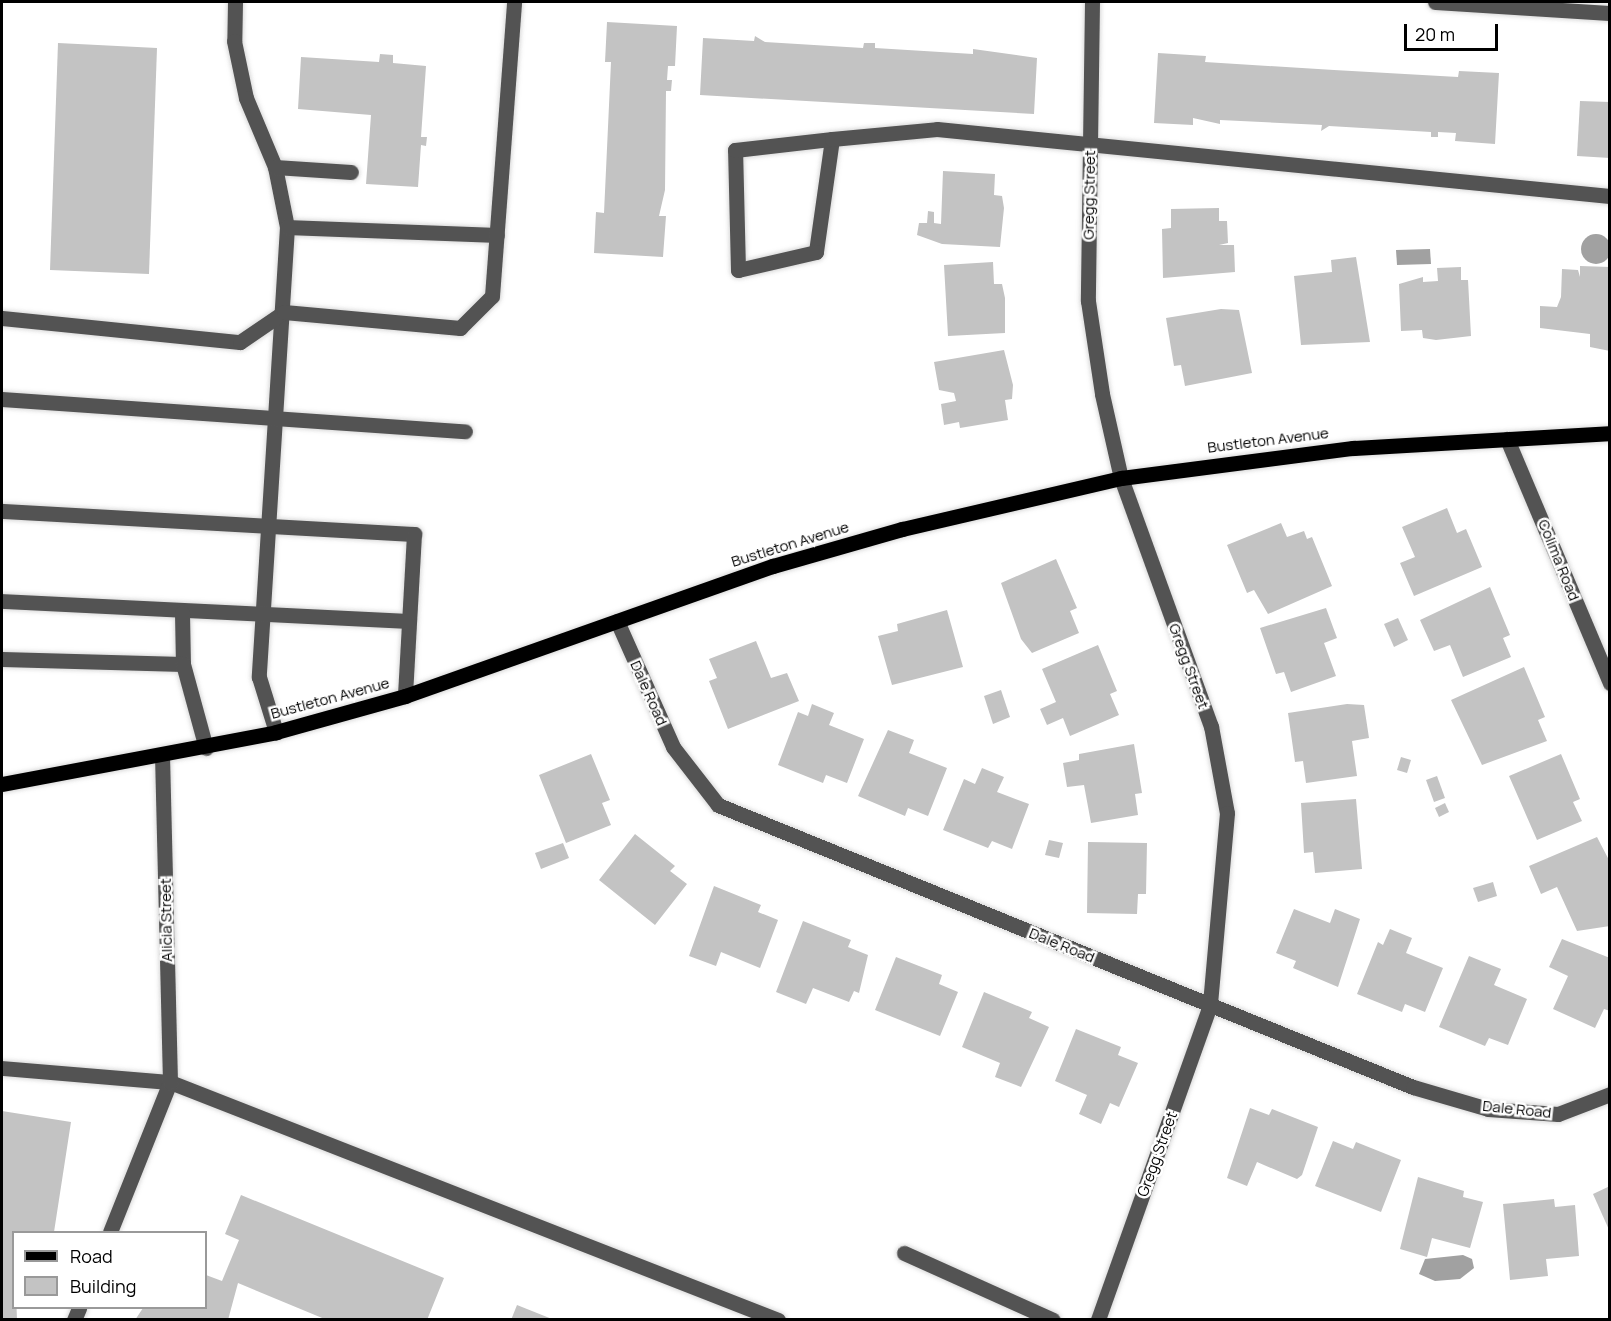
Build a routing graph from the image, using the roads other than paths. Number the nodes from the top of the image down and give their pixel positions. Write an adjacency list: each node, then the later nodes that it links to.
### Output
1 (235, 2): 9 (street)
2 (514, 2): 13 (street)
3 (1092, 2): 8 (street, Gregg Street)
4 (1435, 2): 5 (street)
5 (1479, 3): 6 (street)
6 (1610, 12)
7 (832, 139): 7 (street); 8 (street)
8 (1090, 148): 11 (street); 21 (street, Gregg Street)
9 (275, 167): 10 (street); 12 (street)
10 (351, 172)
11 (1610, 196)
12 (287, 227): 13 (street); 14 (street)
13 (497, 235): 14 (street)
14 (284, 312): 15 (street); 17 (street)
15 (2, 318)
16 (2, 399): 17 (street)
17 (277, 415): 18 (street); 23 (street)
18 (465, 431)
19 (1610, 433): 20 (main road, Bustleton Avenue)
20 (1506, 439): 21 (main road, Bustleton Avenue); 31 (street, Colima Road)
21 (1121, 478): 28 (main road, Bustleton Avenue); 37 (street, Gregg Street)
22 (2, 511): 23 (street)
23 (269, 528): 26 (street); 27 (street)
24 (2, 601): 25 (street)
25 (182, 613): 26 (street); 30 (street)
26 (262, 618): 27 (street); 33 (street)
27 (407, 621): 32 (street)
28 (617, 621): 32 (main road, Bustleton Avenue); 37 (street, Dale Road)
29 (2, 659): 30 (street)
30 (183, 664): 34 (street)
31 (1610, 683)
32 (405, 696): 33 (main road, Bustleton Avenue)
33 (276, 732): 34 (main road, Bustleton Avenue)
34 (206, 748): 35 (main road, Bustleton Avenue)
35 (162, 758): 36 (main road, Bustleton Avenue); 39 (street, Alicia Street)
36 (2, 784)
37 (1210, 1005): 40 (street, Dale Road); 45 (street, Gregg Street)
38 (2, 1068): 39 (street)
39 (170, 1082): 41 (street); 43 (street)
40 (1610, 1094)
41 (111, 1231)
42 (904, 1253): 44 (street)
43 (778, 1320)
44 (1053, 1320)
45 (1098, 1320)

